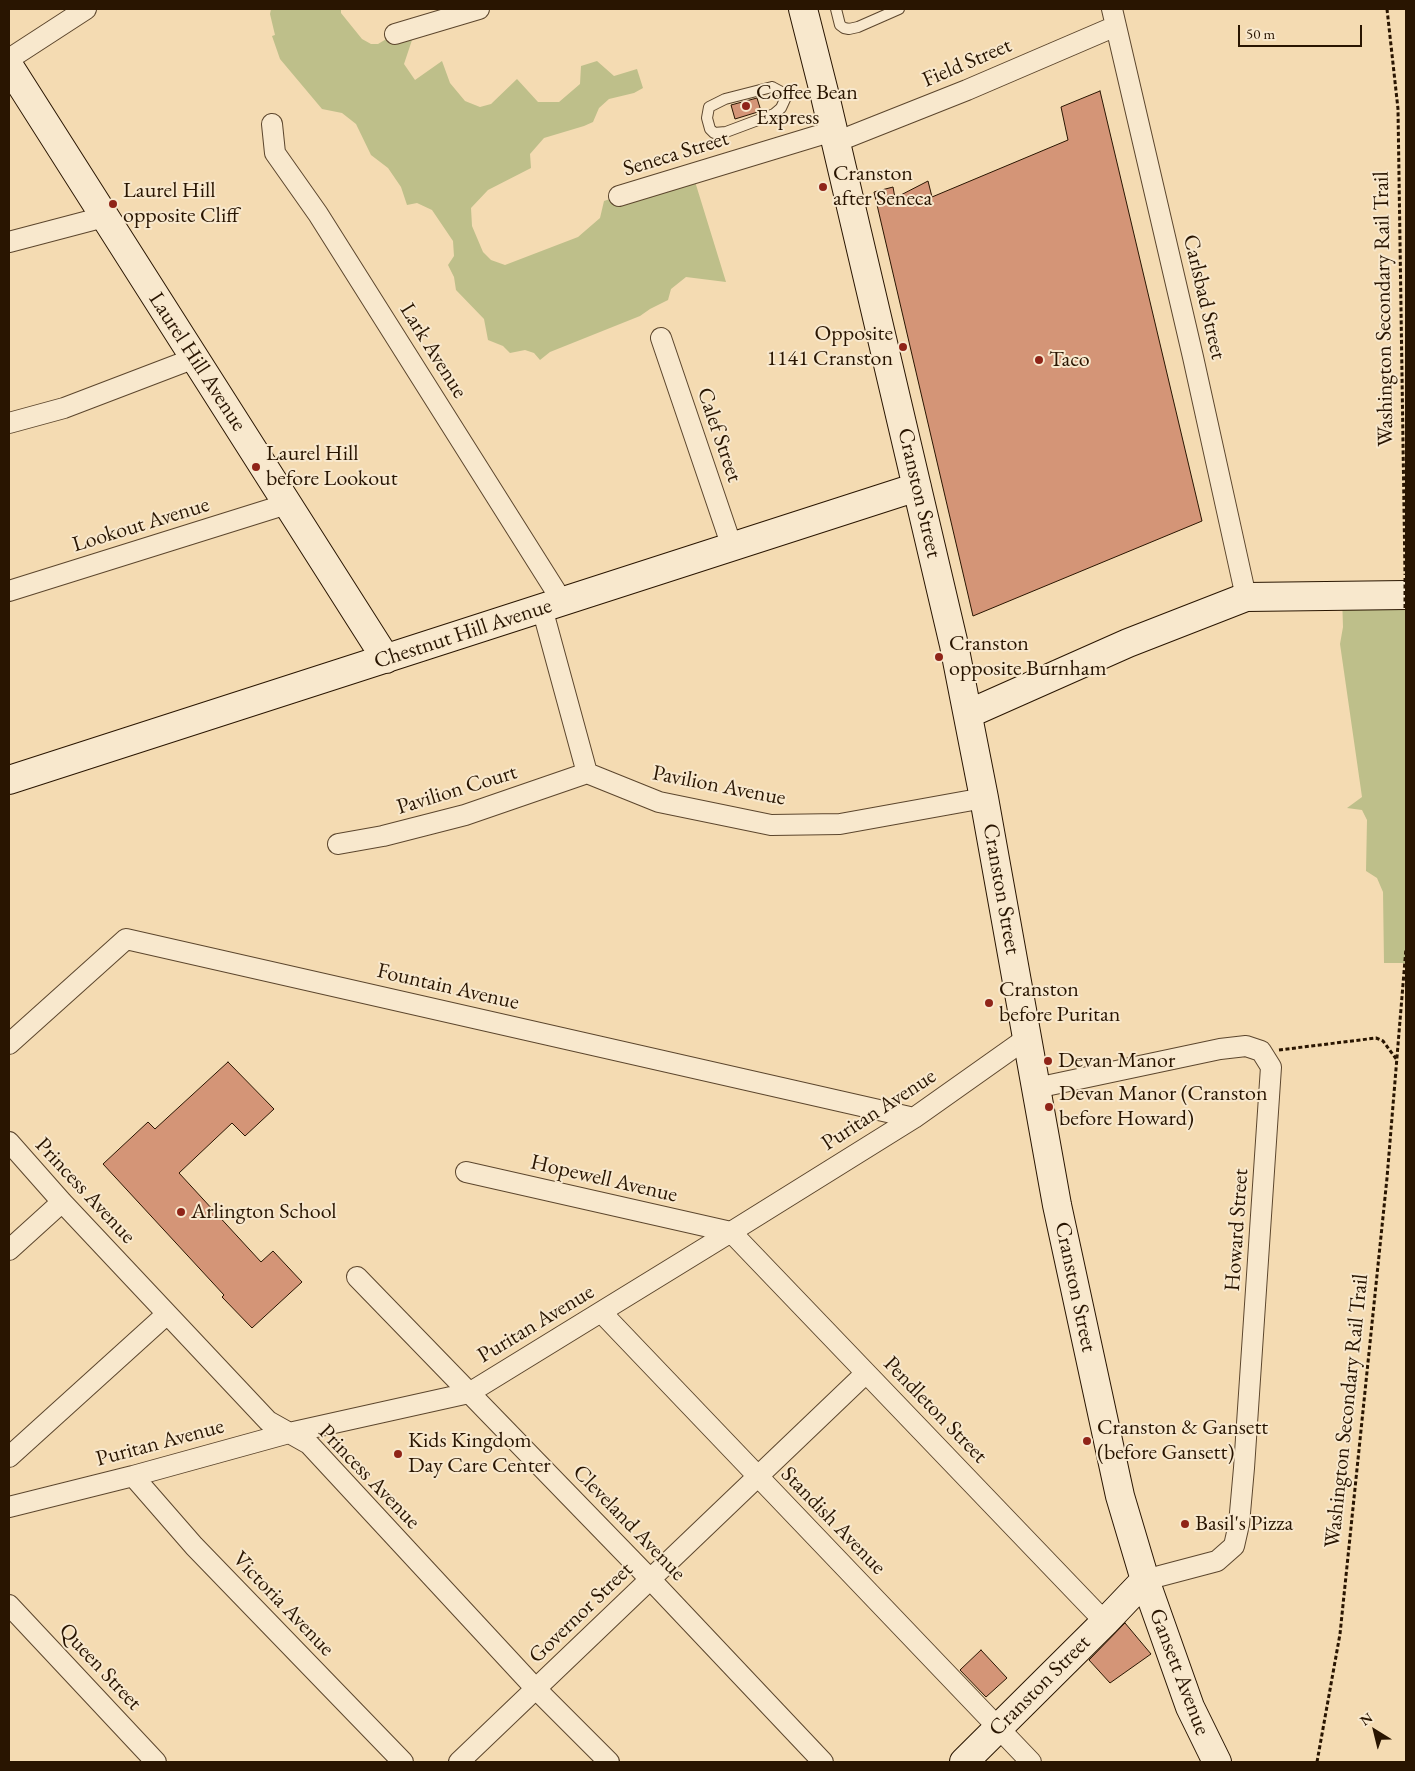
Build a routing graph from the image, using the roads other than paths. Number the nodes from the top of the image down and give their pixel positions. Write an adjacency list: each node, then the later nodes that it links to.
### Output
1 (86, 9): 8 (street)
2 (479, 9): 7 (street)
3 (803, 9): 12 (street, Cranston Street)
4 (836, 9): 5 (lane)
5 (899, 9)
6 (1114, 17): 12 (street, Field Street); 24 (street, Carlsbad Street)
7 (395, 34)
8 (9, 59)
9 (9, 66): 14 (street, Laurel Hill Avenue)
10 (787, 95): 10 (lane)
11 (272, 124): 25 (street, Lark Avenue)
12 (835, 136): 13 (street, Seneca Street); 19 (street, Cranston Street)
13 (619, 196)
14 (104, 217): 15 (street); 17 (street, Laurel Hill Avenue)
15 (9, 242)
16 (661, 338): 21 (street, Calef Street)
17 (195, 358): 18 (street); 20 (street, Laurel Hill Avenue)
18 (9, 423)
19 (918, 487): 21 (street, Chestnut Hill Avenue); 27 (street, Cranston Street)
20 (287, 504): 22 (street, Lookout Avenue); 26 (street, Laurel Hill Avenue)
21 (732, 547): 25 (street, Chestnut Hill Avenue)
22 (9, 591)
23 (1405, 594): 24 (street)
24 (1246, 597): 27 (street)
25 (552, 605): 26 (street, Chestnut Hill Avenue); 28 (street)
26 (386, 659): 29 (street, Chestnut Hill Avenue)
27 (968, 714): 30 (street, Cranston Street)
28 (587, 773): 30 (street, Pavilion Avenue); 31 (street, Pavilion Court)
29 (9, 780)
30 (984, 798): 32 (street, Cranston Street)
31 (338, 844)
32 (1027, 1038): 34 (street, Cranston Street); 35 (street, Puritan Avenue)
33 (9, 1044): 35 (street, Fountain Avenue)
34 (1036, 1088): 52 (street, Cranston Street); 52 (street, Howard Street)
35 (914, 1118): 39 (street, Puritan Avenue)
36 (9, 1142): 38 (street, Princess Avenue)
37 (466, 1172): 39 (street, Hopewell Avenue)
38 (62, 1202): 40 (street); 43 (street, Princess Avenue)
39 (731, 1232): 42 (street, Puritan Avenue); 44 (street, Pendleton Street)
40 (9, 1250)
41 (357, 1277): 45 (street, Cleveland Avenue)
42 (601, 1312): 45 (street, Puritan Avenue); 49 (street, Standish Avenue)
43 (167, 1314): 46 (street, Princess Avenue); 47 (street)
44 (866, 1373): 49 (street, Governor Street); 54 (street, Pendleton Street)
45 (469, 1393): 46 (street, Puritan Avenue); 51 (street, Cleveland Avenue)
46 (289, 1433): 48 (street, Puritan Avenue); 55 (street, Princess Avenue)
47 (9, 1457)
48 (133, 1476): 50 (street, Puritan Avenue); 58 (street, Victoria Avenue)
49 (758, 1477): 51 (street, Governor Street); 56 (street, Standish Avenue)
50 (9, 1507)
51 (651, 1580): 55 (street, Governor Street); 61 (street, Cleveland Avenue)
52 (1145, 1580): 54 (street, Cranston Street); 64 (street, Gansett Avenue)
53 (9, 1605): 57 (street, Queen Street)
54 (1105, 1622): 56 (street, Cranston Street)
55 (536, 1689): 59 (street, Governor Street); 60 (street, Princess Avenue)
56 (998, 1728): 62 (street, Cranston Street); 63 (street, Standish Avenue)
57 (156, 1762)
58 (403, 1762)
59 (459, 1762)
60 (609, 1762)
61 (823, 1762)
62 (964, 1762)
63 (1031, 1762)
64 (1216, 1762)

